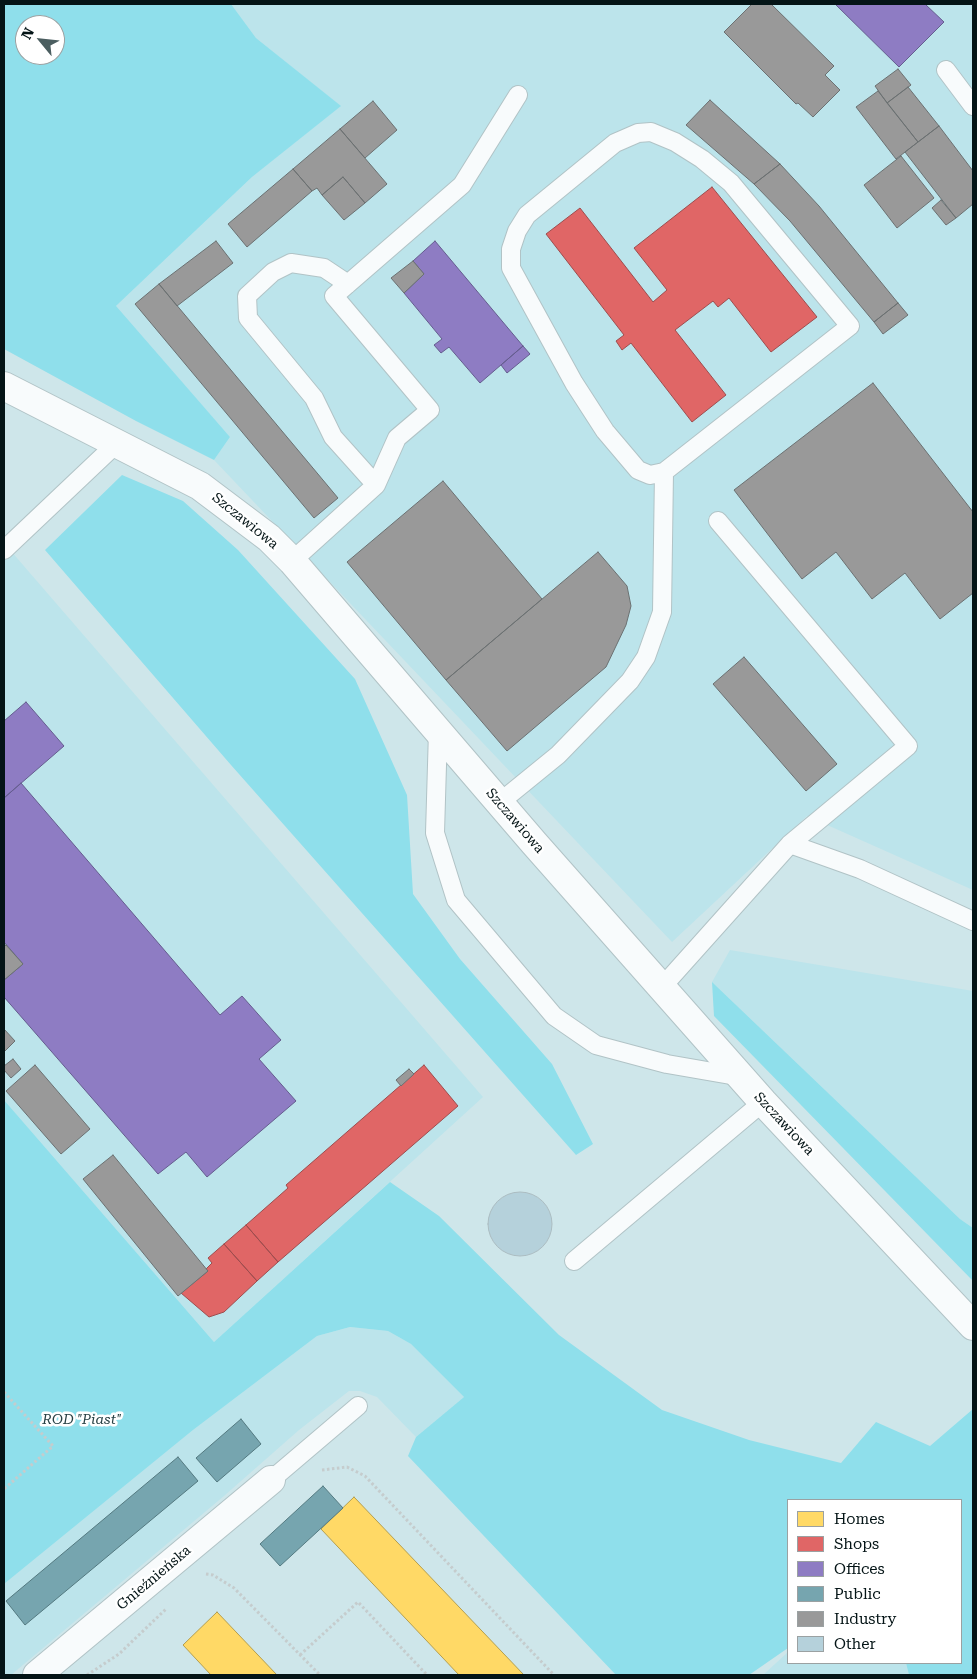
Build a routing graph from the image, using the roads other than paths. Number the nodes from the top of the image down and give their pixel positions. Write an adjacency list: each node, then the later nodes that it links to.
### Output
1 (946, 70): 3 (lane)
2 (518, 95): 4 (lane)
3 (973, 106)
4 (348, 284): 8 (lane); 8 (lane)
5 (4, 386): 6 (street, Szczawiowa)
6 (116, 444): 10 (lane); 11 (street, Szczawiowa)
7 (664, 472): 7 (lane); 13 (lane)
8 (376, 485): 11 (lane)
9 (718, 521): 14 (lane)
10 (4, 550)
11 (292, 562): 12 (street, Szczawiowa)
12 (438, 731): 13 (street, Szczawiowa); 17 (lane)
13 (499, 803): 16 (street, Szczawiowa)
14 (790, 844): 15 (lane); 16 (lane)
15 (973, 921)
16 (662, 988): 17 (street, Szczawiowa)
17 (742, 1077): 18 (street, Szczawiowa)
18 (763, 1102): 19 (lane); 20 (street, Szczawiowa)
19 (574, 1261)
20 (973, 1326)
21 (358, 1406): 22 (lane)
22 (271, 1480): 23 (street, Gnieźnieńska)
23 (37, 1675)

